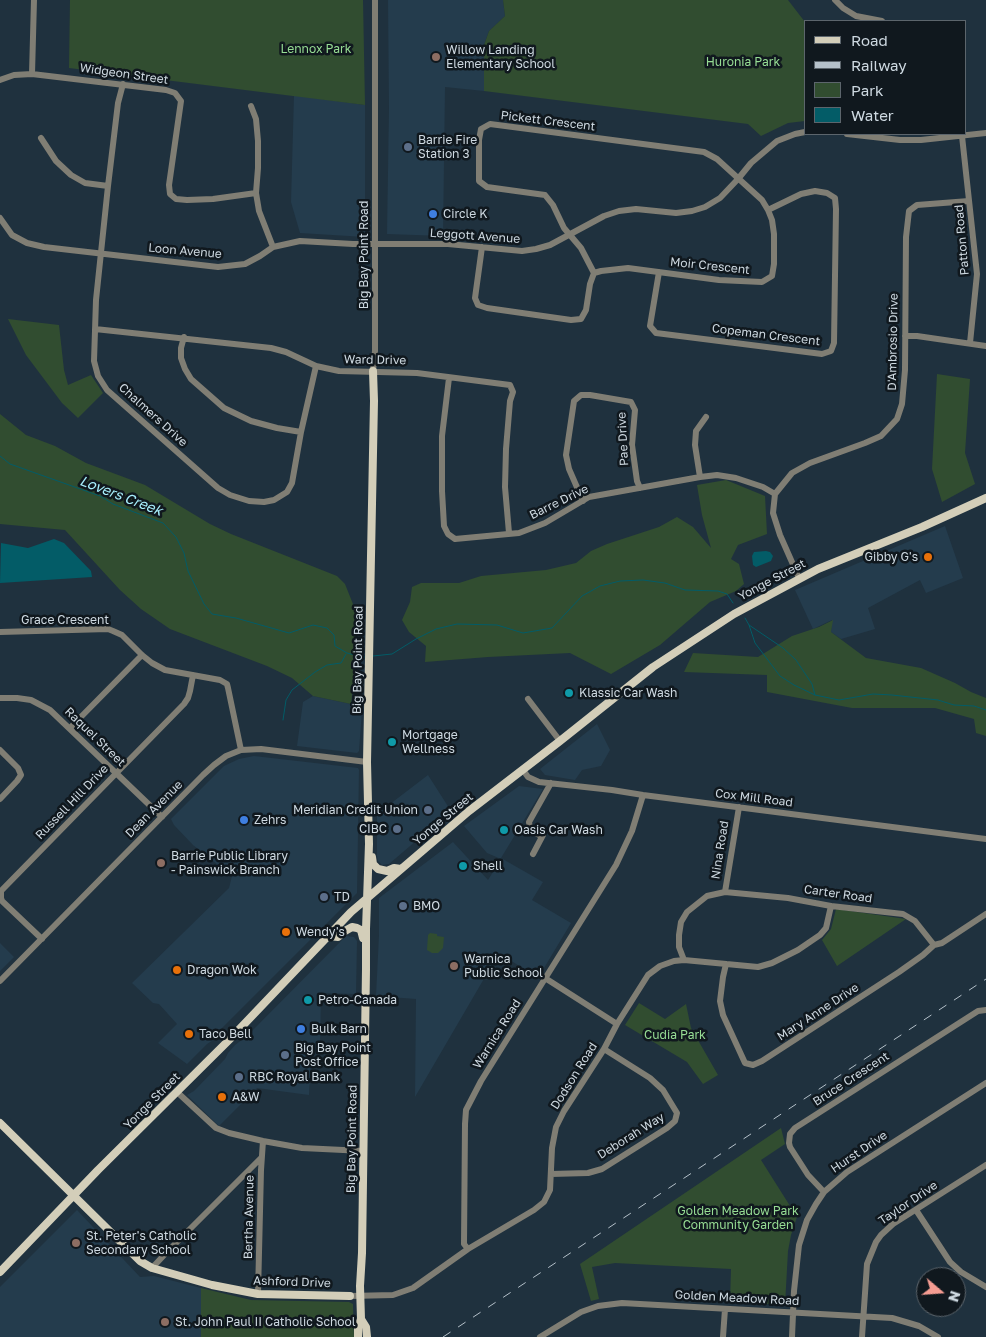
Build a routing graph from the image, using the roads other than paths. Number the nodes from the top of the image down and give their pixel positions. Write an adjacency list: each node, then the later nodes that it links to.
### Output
1 (34, 0): 5 (street)
2 (375, 0): 22 (street, Big Bay Point Road)
3 (835, 0): 4 (street)
4 (877, 20)
5 (32, 74): 6 (street, Widgeon Street); 7 (street, Widgeon Street)
6 (0, 80)
7 (123, 84): 16 (street, Chalmers Drive); 17 (street, Widgeon Street)
8 (251, 106): 17 (street)
9 (804, 132): 15 (street, Leggott Avenue)
10 (986, 133): 12 (street)
11 (856, 135): 13 (street)
12 (962, 136): 13 (street); 18 (street, Patton Road)
13 (921, 137)
14 (41, 138): 16 (street)
15 (738, 179): 19 (street, Moir Crescent); 21 (street, Leggott Avenue); 21 (street, Pickett Crescent)
16 (108, 186): 25 (street, Chalmers Drive)
17 (256, 193): 23 (street)
18 (969, 201): 29 (street, D'Ambrosio Drive); 31 (street, Patton Road)
19 (768, 210): 26 (street, Moir Crescent); 26 (street, Copeman Crescent)
20 (0, 218): 25 (street, Loon Avenue)
21 (570, 234): 24 (street, Leggott Avenue); 27 (street)
22 (375, 243): 23 (street, Loon Avenue); 24 (street, Leggott Avenue); 34 (street, Big Bay Point Road)
23 (274, 246): 25 (street, Loon Avenue)
24 (482, 247): 27 (street)
25 (101, 253): 28 (street, Chalmers Drive)
26 (659, 272): 27 (street, Moir Crescent)
27 (594, 274)
28 (95, 329): 30 (street, Ward Drive); 37 (street, Chalmers Drive)
29 (905, 336): 31 (street); 40 (street, D'Ambrosio Drive)
30 (184, 337): 33 (street, Ward Drive); 37 (street)
31 (970, 343): 32 (street)
32 (986, 346)
33 (316, 366): 34 (street, Ward Drive); 37 (street, Chalmers Drive)
34 (373, 371): 35 (street, Ward Drive); 54 (main road, Big Bay Point Road)
35 (449, 378): 43 (street, Ward Drive); 43 (street, Barre Drive)
36 (706, 417): 38 (street)
37 (301, 432)
38 (700, 477): 39 (street, Barre Drive); 40 (street, Barre Drive)
39 (640, 488): 42 (street, Barre Drive); 42 (street, Pae Drive)
40 (775, 494): 44 (street)
41 (986, 498): 44 (main road, Yonge Street)
42 (583, 502): 43 (street, Barre Drive)
43 (509, 533)
44 (799, 578): 51 (main road, Yonge Street)
45 (0, 632): 46 (street, Grace Crescent)
46 (142, 655): 47 (street, Grace Crescent); 50 (street)
47 (193, 675): 53 (street, Grace Crescent); 56 (street, Russell Hill Drive)
48 (0, 698): 50 (street, Raquel Street)
49 (528, 698): 51 (street)
50 (70, 728): 56 (street, Raquel Street)
51 (560, 741): 55 (main road, Yonge Street)
52 (0, 750): 59 (street)
53 (241, 750): 54 (street, Dean Avenue); 61 (street, Dean Avenue)
54 (368, 762): 63 (main road, Big Bay Point Road)
55 (523, 770): 57 (street, Cox Mill Road); 65 (main road, Yonge Street)
56 (116, 773): 61 (street, Raquel Street); 71 (street, Russell Hill Drive)
57 (551, 783): 58 (street, Cox Mill Road); 64 (street)
58 (643, 795): 60 (street, Cox Mill Road); 76 (street, Warnica Road)
59 (0, 799)
60 (739, 807): 62 (street, Cox Mill Road); 66 (street, Nina Road)
61 (162, 817): 71 (street, Dean Avenue)
62 (986, 839)
63 (369, 844): 65 (main road); 67 (main road, Big Bay Point Road)
64 (533, 854)
65 (401, 869): 67 (main road, Yonge Street)
66 (725, 892): 68 (street, Carter Road); 74 (street, Nina Road)
67 (367, 898): 70 (main road, Yonge Street); 73 (main road, Big Bay Point Road)
68 (831, 906): 72 (street, Carter Road); 75 (street, Dodson Road)
69 (986, 914): 72 (street, Mary Anne Drive)
70 (328, 936): 73 (main road); 82 (main road, Yonge Street)
71 (42, 939): 77 (street, Dean Avenue)
72 (934, 945): 75 (street, Mary Anne Drive)
73 (366, 949): 85 (main road, Big Bay Point Road)
74 (684, 960): 75 (street, Dodson Road); 79 (street, Dodson Road)
75 (726, 964)
76 (545, 978): 79 (street); 92 (street, Warnica Road)
77 (0, 981)
78 (986, 1010): 89 (street, Bruce Crescent)
79 (617, 1024): 80 (street, Dodson Road)
80 (604, 1048): 88 (street, Dodson Road); 88 (street, Deborah Way)
81 (986, 1083): 89 (street, Hurst Drive)
82 (177, 1092): 84 (street); 90 (main road, Yonge Street)
83 (0, 1123): 90 (main road, Ashford Drive)
84 (263, 1141): 85 (street); 86 (street, Bertha Avenue)
85 (364, 1151): 97 (main road, Big Bay Point Road)
86 (262, 1158): 93 (street); 96 (street, Bertha Avenue)
87 (986, 1165): 91 (street, Taylor Drive)
88 (551, 1174): 92 (street, Dodson Road)
89 (824, 1192): 100 (street, Hurst Drive)
90 (74, 1196): 93 (main road, Ashford Drive); 94 (main road, Yonge Street)
91 (916, 1210): 95 (street); 101 (street, Taylor Drive)
92 (468, 1249): 97 (street, Dodson Road)
93 (152, 1268): 96 (main road, Ashford Drive)
94 (0, 1272)
95 (986, 1287)
96 (258, 1294): 98 (main road, Ashford Drive)
97 (360, 1295): 98 (street, Ashford Drive); 102 (main road, Big Bay Point Road)
98 (350, 1296)
99 (725, 1309): 100 (street, Golden Meadow Road); 105 (street, Golden Meadow Road); 106 (street)
100 (793, 1312): 101 (street, Golden Meadow Road); 107 (street, Hurst Drive)
101 (863, 1316): 108 (street, Taylor Drive); 109 (street, Golden Meadow Road)
102 (361, 1319): 103 (main road, Big Bay Point Road); 104 (main road, Big Bay Point Road)
103 (358, 1337)
104 (367, 1337)
105 (540, 1337)
106 (723, 1337)
107 (792, 1337)
108 (862, 1337)
109 (938, 1337)

